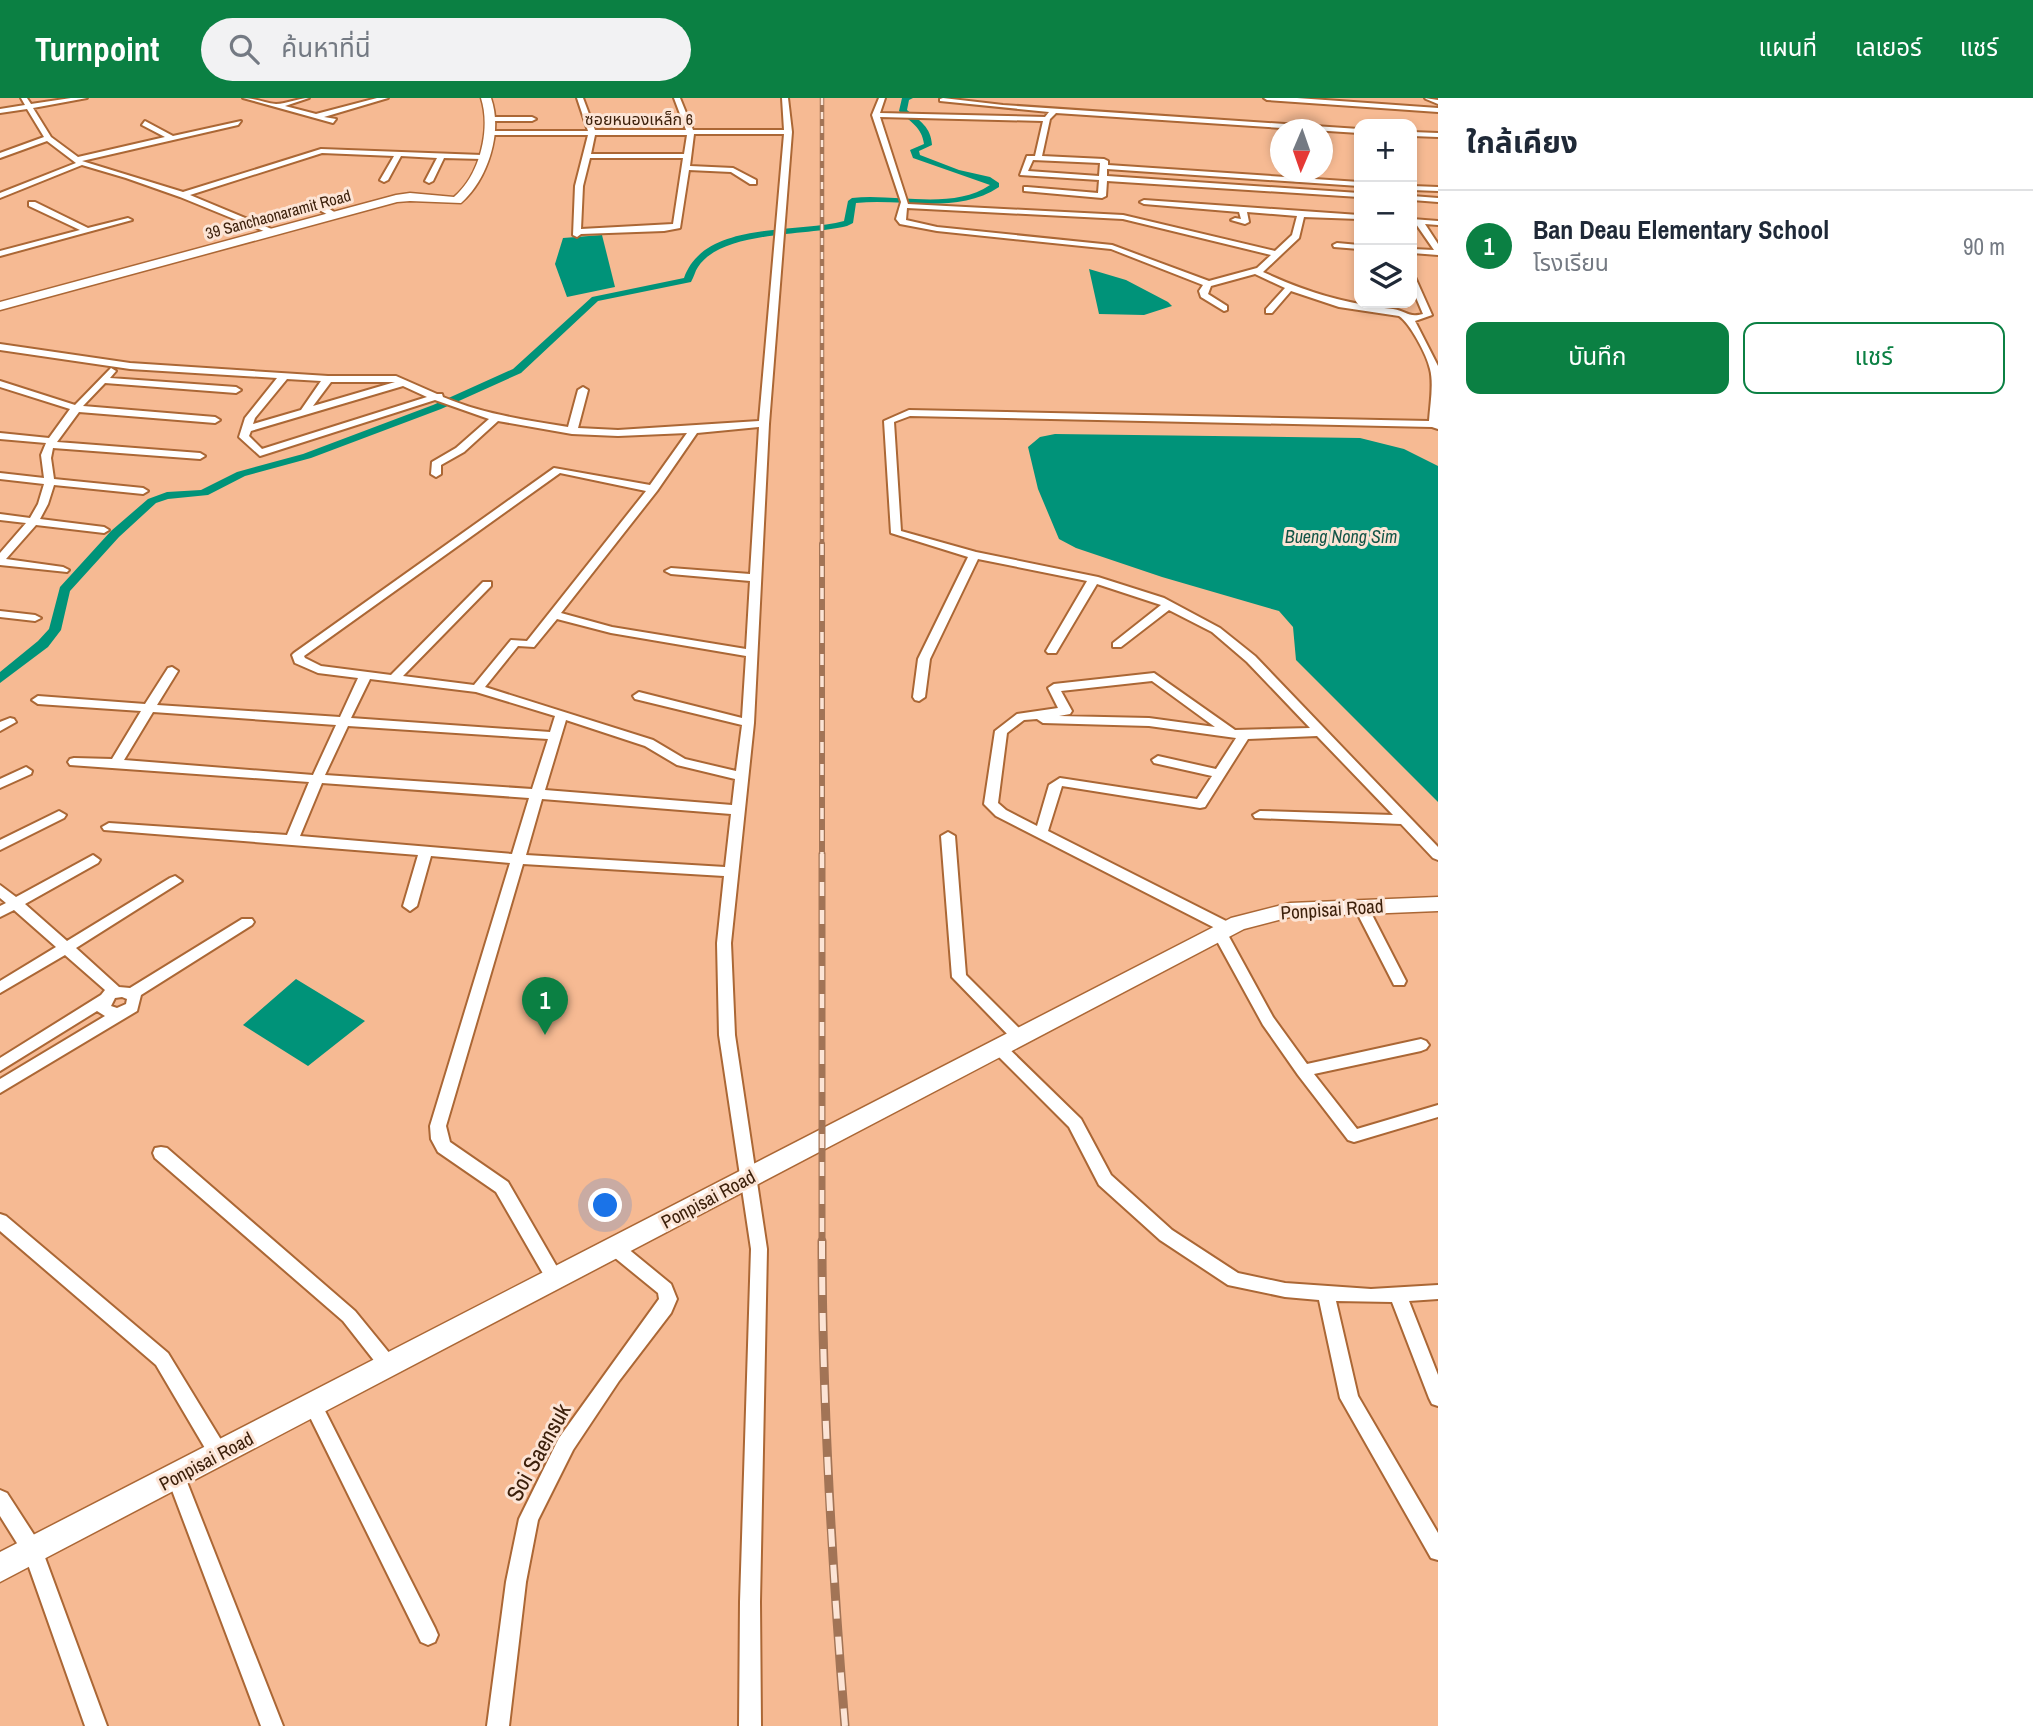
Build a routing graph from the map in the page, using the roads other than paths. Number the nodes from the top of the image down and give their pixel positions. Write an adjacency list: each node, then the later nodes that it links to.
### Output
1 (24, 98): 18 (street)
2 (84, 98): 18 (street)
3 (246, 98): 17 (street)
4 (306, 98): 17 (street)
5 (385, 98): 24 (street)
6 (486, 98): 25 (street, 39 Sanchaonaramit Road)
7 (580, 98): 34 (street)
8 (677, 98): 36 (street)
9 (785, 98): 32 (street)
10 (882, 98): 23 (street)
11 (1076, 98): 22 (street)
12 (1267, 98): 14 (street)
13 (1428, 98): 16 (street)
14 (1299, 99): 20 (street)
15 (942, 100): 19 (street)
16 (1438, 102)
17 (278, 106): 24 (street)
18 (29, 107): 21 (street); 39 (street)
19 (1055, 110): 22 (street); 27 (street)
20 (1438, 110)
21 (0, 111)
22 (1073, 111): 31 (street)
23 (876, 115): 27 (street); 66 (street)
24 (317, 117): 28 (street)
25 (492, 119): 26 (street); 33 (street, 39 Sanchaonaramit Road)
26 (532, 119)
27 (1047, 119): 48 (street)
28 (333, 121)
29 (238, 123): 40 (street)
30 (145, 124): 40 (street)
31 (1354, 131)
32 (788, 132): 36 (street, ซอยหนองเหล็ก 6); 112 (street)
33 (490, 133): 34 (street, ซอยหนองเหล็ก 6); 47 (street, 39 Sanchaonaramit Road)
34 (592, 133): 35 (street, ซอยหนองเหล็ก 6); 45 (street)
35 (649, 133): 36 (street, ซอยหนองเหล็ก 6); 41 (street)
36 (691, 133): 46 (street)
37 (1417, 134): 38 (street)
38 (1438, 135)
39 (48, 138): 43 (street); 49 (street)
40 (172, 138): 49 (street)
41 (647, 146)
42 (399, 154): 44 (street); 53 (street); 61 (street)
43 (0, 156)
44 (441, 156): 47 (street); 54 (street)
45 (587, 156): 46 (street); 51 (street)
46 (688, 156): 51 (street)
47 (482, 157): 72 (street, 39 Sanchaonaramit Road)
48 (1038, 158): 50 (street); 52 (street)
49 (78, 162): 61 (street); 63 (street)
50 (1105, 167): 52 (street); 56 (street)
51 (687, 168): 55 (street)
52 (1105, 178): 59 (street); 60 (street)
53 (384, 180)
54 (429, 181)
55 (753, 182)
56 (1354, 184)
57 (1417, 188): 58 (street)
58 (1438, 189)
59 (1027, 190)
60 (1306, 191): 62 (street); 71 (street)
61 (183, 195): 80 (street)
62 (1354, 195)
63 (0, 196)
64 (1417, 198): 65 (street)
65 (1438, 200)
66 (904, 201): 88 (street); 90 (street)
67 (1144, 202): 70 (street)
68 (32, 204): 79 (street)
69 (317, 205): 72 (street)
70 (1243, 209): 71 (street); 75 (street)
71 (1306, 214): 73 (street); 88 (street)
72 (335, 215): 80 (street, 39 Sanchaonaramit Road)
73 (1354, 218)
74 (128, 220): 79 (street)
75 (1235, 220)
76 (1417, 221): 78 (street)
77 (1417, 223): 82 (street)
78 (1438, 223)
79 (88, 231): 87 (street)
80 (271, 232): 93 (street, 39 Sanchaonaramit Road)
81 (1417, 233): 82 (street)
82 (1427, 234): 86 (street)
83 (1337, 245): 84 (street)
84 (1354, 247)
85 (1417, 251): 86 (street)
86 (1438, 252)
87 (0, 254)
88 (1278, 254): 89 (street)
89 (1255, 271): 90 (street); 91 (street)
90 (1208, 284): 94 (street)
91 (1289, 288): 95 (street); 96 (street)
92 (1417, 290): 96 (street)
93 (0, 306)
94 (1224, 308)
95 (1269, 312)
96 (1409, 320): 99 (street)
97 (0, 347): 100 (street)
98 (53, 362): 102 (street)
99 (1436, 369): 113 (street)
100 (285, 375): 101 (street); 114 (street)
101 (328, 379): 103 (street); 109 (street)
102 (103, 380): 105 (street); 108 (street)
103 (405, 382): 107 (street); 109 (street)
104 (0, 384): 108 (street)
105 (236, 390)
106 (583, 390): 116 (street)
107 (444, 399): 110 (street); 114 (street)
108 (79, 409): 111 (street); 118 (street)
109 (304, 412): 114 (street)
110 (496, 418): 116 (street); 120 (street)
111 (215, 420)
112 (764, 424): 115 (street); 132 (street)
113 (1436, 425): 128 (street)
114 (246, 429)
115 (694, 429): 116 (street); 123 (street)
116 (572, 431)
117 (0, 436): 118 (street)
118 (52, 443): 119 (street); 122 (street)
119 (200, 456)
120 (436, 474)
121 (0, 476): 122 (street)
122 (49, 482): 124 (street); 126 (street)
123 (653, 489): 137 (street); 143 (street)
124 (143, 491)
125 (0, 517): 126 (street)
126 (33, 520): 127 (street); 129 (street)
127 (104, 530)
128 (974, 555): 133 (street); 147 (street)
129 (0, 561): 130 (street)
130 (64, 570)
131 (671, 571): 132 (street)
132 (756, 578): 141 (street)
133 (1094, 579): 135 (street); 140 (street)
134 (486, 584): 144 (street)
135 (1168, 605): 139 (street); 154 (street)
136 (0, 614): 138 (street)
137 (554, 615): 141 (street); 145 (street)
138 (35, 618)
139 (1117, 645)
140 (1052, 651)
141 (752, 653): 153 (street)
142 (172, 671): 149 (street)
143 (365, 676): 144 (street); 152 (street)
144 (391, 680): 145 (street)
145 (477, 688): 150 (street)
146 (639, 696): 153 (street)
147 (919, 697)
148 (38, 700): 149 (street)
149 (149, 708): 152 (street); 159 (street)
150 (562, 714): 156 (street); 162 (street)
151 (1021, 717): 155 (street); 155 (street); 171 (street)
152 (344, 722): 156 (street); 163 (street)
153 (748, 723): 162 (street)
154 (1317, 732): 155 (street); 169 (street)
155 (1238, 734): 161 (street)
156 (555, 736): 165 (street)
157 (1158, 760): 161 (street)
158 (74, 762): 159 (street)
159 (116, 763): 163 (street)
160 (26, 771): 164 (street)
161 (1218, 773): 171 (street)
162 (742, 777): 166 (street)
163 (317, 779): 165 (street); 173 (street)
164 (0, 784)
165 (537, 794): 166 (street); 177 (street)
166 (738, 810): 179 (street)
167 (59, 815): 174 (street)
168 (1260, 815): 169 (street)
169 (1404, 820): 176 (street)
170 (109, 827): 173 (street)
171 (1041, 834): 188 (street)
172 (948, 836): 195 (street)
173 (292, 841): 175 (street)
174 (0, 846)
175 (426, 852): 177 (street); 184 (street)
176 (1438, 855)
177 (516, 859): 179 (street); 206 (street)
178 (93, 860): 182 (street)
179 (730, 872): 203 (street)
180 (174, 881): 189 (street)
181 (0, 890): 182 (street)
182 (16, 903): 186 (street); 189 (street)
183 (1438, 904): 185 (street, Ponpisai Road)
184 (410, 905)
185 (1361, 907): 188 (street, Ponpisai Road); 190 (street)
186 (0, 912)
187 (247, 922): 192 (street)
188 (1223, 930): 195 (street, Ponpisai Road); 198 (street)
189 (66, 947): 191 (street); 193 (street)
190 (1399, 981)
191 (0, 988)
192 (133, 993): 193 (street); 194 (street)
193 (110, 996): 194 (street); 197 (street)
194 (119, 1014): 199 (street)
195 (1008, 1042): 203 (street, Ponpisai Road); 208 (street)
196 (1420, 1045): 198 (street)
197 (1, 1064): 199 (street)
198 (1303, 1071): 201 (street)
199 (14, 1078): 200 (street)
200 (0, 1087)
201 (1438, 1111)
202 (161, 1153): 210 (street)
203 (748, 1178): 205 (street, Ponpisai Road); 223 (street)
204 (0, 1221): 213 (street)
205 (615, 1248): 206 (street, Ponpisai Road); 222 (street, Soi Saensuk)
206 (555, 1279): 210 (street, Ponpisai Road)
207 (1438, 1292): 209 (street)
208 (1326, 1293): 209 (street); 217 (street)
209 (1397, 1294): 211 (street)
210 (389, 1366): 212 (street, Ponpisai Road)
211 (1437, 1398)
212 (313, 1405): 213 (street, Ponpisai Road); 219 (street)
213 (219, 1454): 214 (street, Ponpisai Road)
214 (176, 1477): 216 (street, Ponpisai Road); 221 (street)
215 (0, 1499): 216 (street)
216 (33, 1551): 218 (street, Ponpisai Road); 220 (street)
217 (1438, 1551)
218 (0, 1569)
219 (428, 1635)
220 (96, 1726)
221 (272, 1726)
222 (498, 1726)
223 (750, 1726)

